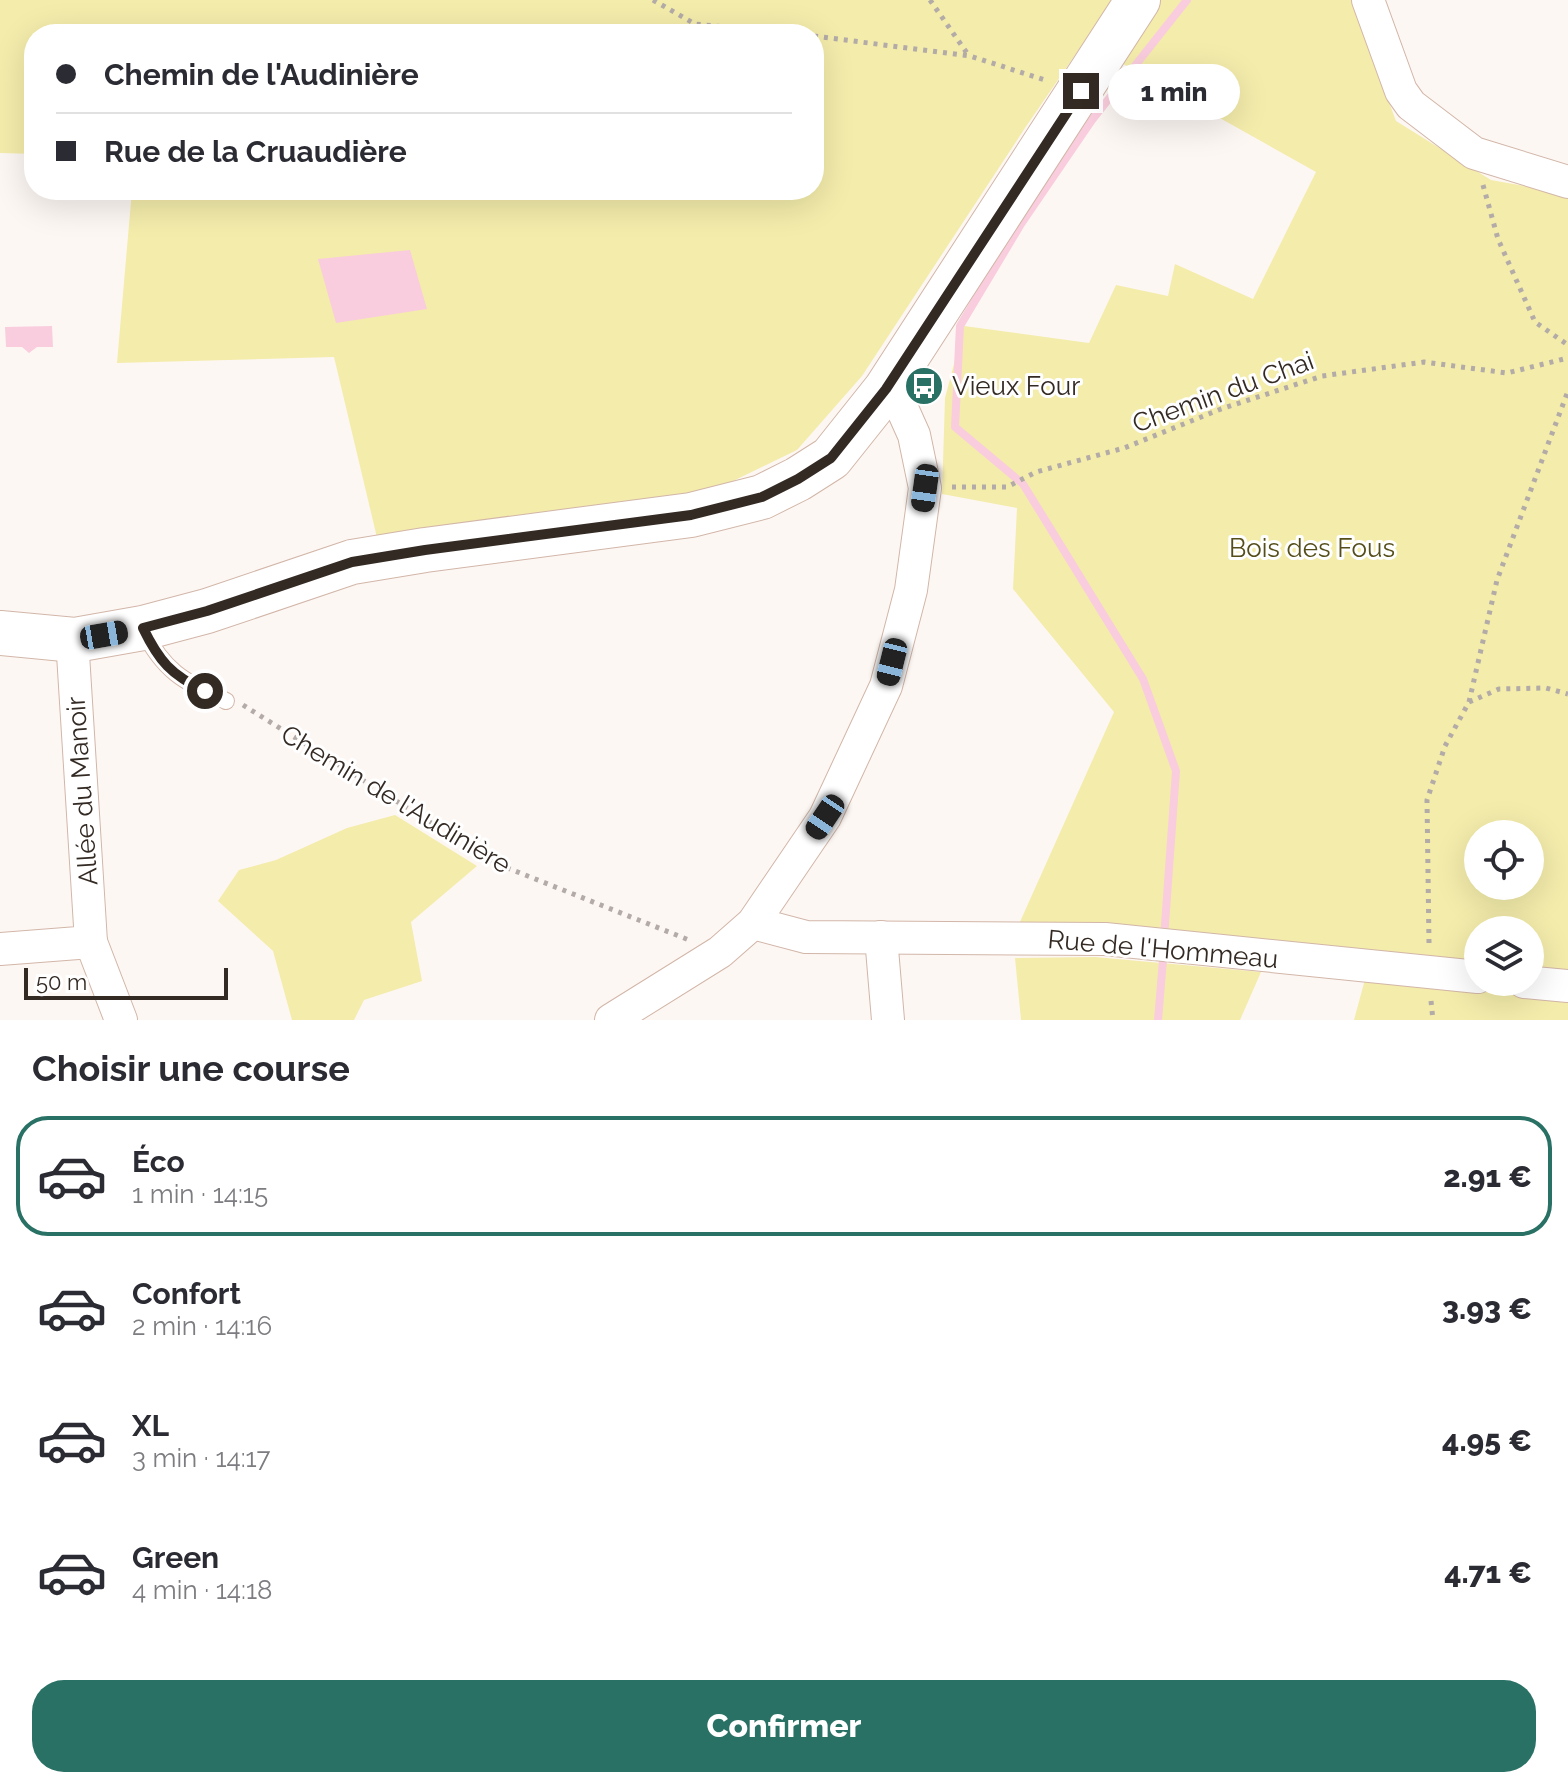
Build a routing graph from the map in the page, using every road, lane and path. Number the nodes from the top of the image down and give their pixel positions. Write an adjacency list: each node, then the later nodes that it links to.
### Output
1 (653, 0): 5 (path)
2 (930, 0): 7 (path)
3 (1138, 0): 8 (main road)
4 (1368, 0): 9 (street)
5 (695, 24)
6 (824, 37): 7 (path)
7 (970, 56): 8 (path)
8 (1081, 91): 13 (main road)
9 (1474, 153): 10 (street); 11 (path)
10 (1568, 182)
11 (1568, 345)
12 (1568, 358): 15 (path, Chemin du Chai)
13 (886, 389): 15 (street); 16 (main road)
14 (1568, 391): 21 (path)
15 (925, 488): 22 (street)
16 (143, 628): 18 (main road); 20 (lane)
17 (0, 633): 18 (main road)
18 (75, 640): 24 (street, Allée du Manoir)
19 (1568, 694): 21 (path)
20 (226, 701): 26 (path, Chemin de l'Audinière)
21 (1469, 702): 27 (path)
22 (753, 923): 23 (street, Rue de l'Hommeau); 26 (street)
23 (881, 937): 27 (street, Rue de l'Hommeau); 33 (street)
24 (91, 942): 25 (street); 31 (street, Allée du Manoir)
25 (0, 949)
26 (720, 952): 32 (street)
27 (1429, 973): 28 (street, Rue de l'Hommeau)
28 (1464, 976)
29 (1544, 984): 30 (street)
30 (1568, 986)
31 (121, 1020)
32 (611, 1020)
33 (888, 1020)

